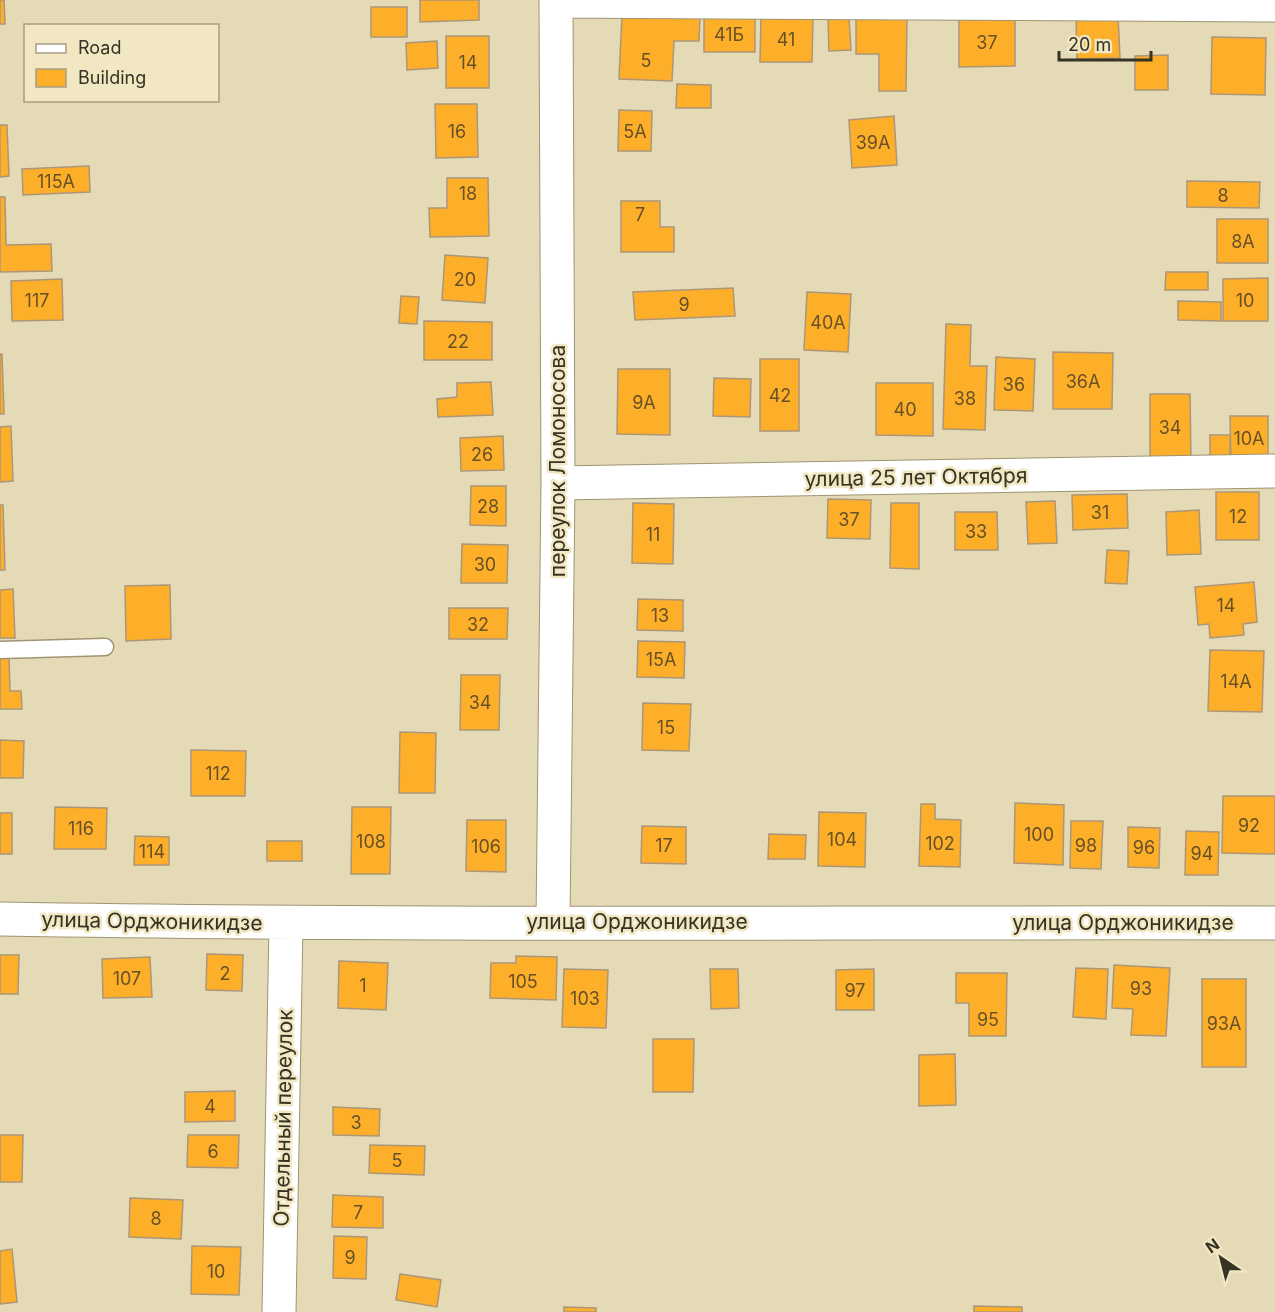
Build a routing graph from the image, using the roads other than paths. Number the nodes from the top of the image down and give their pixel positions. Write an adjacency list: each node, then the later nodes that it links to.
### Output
1 (556, 0): 2 (street); 4 (street, переулок Ломоносова)
2 (1275, 5)
3 (1275, 471): 4 (street, улица 25 лет Октября)
4 (558, 483): 8 (street, переулок Ломоносова)
5 (105, 647): 6 (lane)
6 (0, 650)
7 (0, 919): 10 (street, улица Орджоникидзе)
8 (553, 921): 9 (street, улица Орджоникидзе); 10 (street, улица Орджоникидзе)
9 (1275, 923)
10 (286, 924): 11 (street, Отдельный переулок)
11 (279, 1312)

